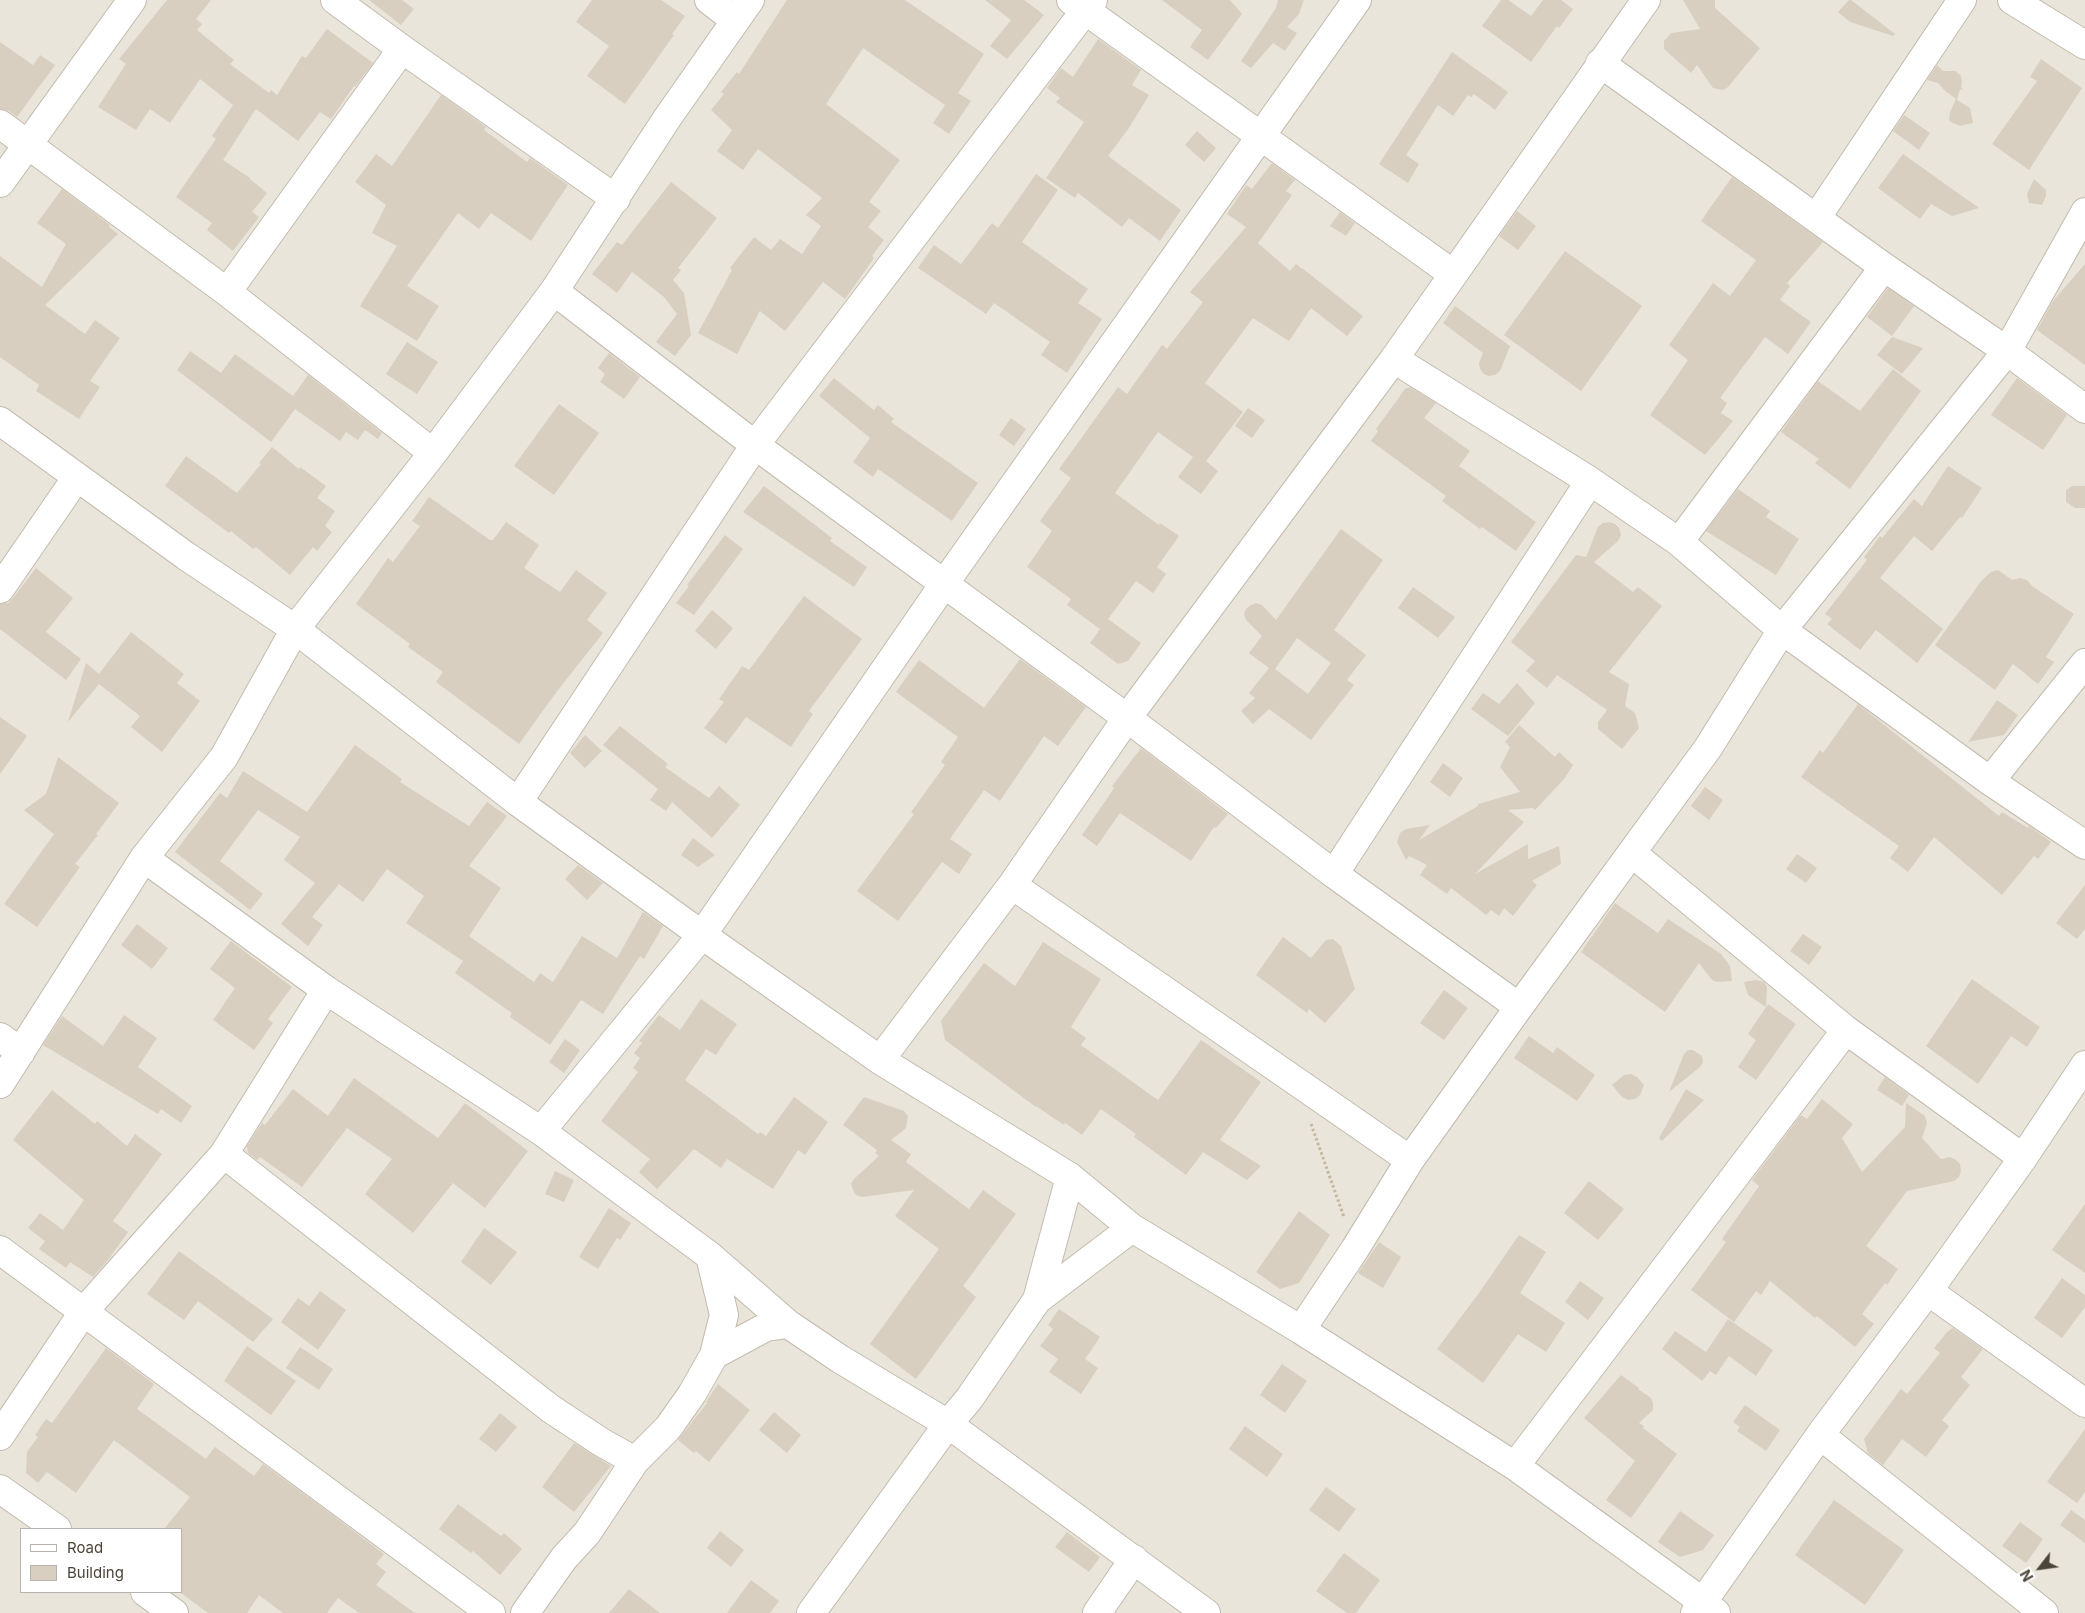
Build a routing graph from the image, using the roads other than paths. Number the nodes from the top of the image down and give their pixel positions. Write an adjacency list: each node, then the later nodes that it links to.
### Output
1 (132, 0): 15 (street)
2 (335, 0): 11 (street)
3 (708, 0): 9 (street)
4 (1357, 0): 14 (street)
5 (1646, 0): 12 (street)
6 (1962, 0): 19 (street)
7 (2012, 0): 10 (street)
8 (1083, 4): 14 (street); 28 (street)
9 (743, 10): 17 (street)
10 (2085, 45)
11 (402, 49): 17 (street); 23 (street)
12 (1600, 63): 19 (street); 21 (street)
13 (0, 124): 15 (street)
14 (1260, 135): 21 (street); 33 (street)
15 (29, 145): 16 (street); 23 (street)
16 (0, 182)
17 (616, 198): 22 (street)
18 (2085, 212): 24 (street)
19 (1816, 217): 20 (street)
20 (1884, 267): 24 (street); 32 (street)
21 (1453, 274): 25 (street)
22 (554, 291): 28 (street); 29 (street)
23 (227, 292): 29 (street)
24 (2007, 351): 26 (street); 36 (street)
25 (1394, 359): 31 (street); 38 (street)
26 (2085, 409)
27 (0, 421): 30 (street)
28 (755, 445): 33 (street); 40 (street)
29 (433, 453): 35 (street)
30 (77, 477): 34 (street); 35 (street)
31 (1590, 481): 32 (street); 44 (street)
32 (1679, 542): 36 (street)
33 (944, 584): 38 (street); 46 (street)
34 (0, 589)
35 (295, 629): 40 (street); 43 (street)
36 (1782, 630): 39 (street); 42 (street)
37 (2085, 663): 39 (street)
38 (1127, 718): 44 (street); 45 (street)
39 (1990, 782): 41 (street)
40 (518, 802): 46 (street)
41 (2085, 845)
42 (1632, 853): 48 (street); 49 (street)
43 (144, 858): 47 (street); 50 (street)
44 (1334, 874): 48 (street)
45 (1012, 885): 51 (street); 57 (street)
46 (702, 935): 51 (street); 54 (street)
47 (326, 990): 54 (street); 55 (street)
48 (1519, 1007): 57 (street)
49 (1846, 1030): 56 (street); 73 (street)
50 (10, 1044): 53 (street)
51 (880, 1060): 58 (street)
52 (2085, 1065): 56 (street)
53 (0, 1084)
54 (541, 1131): 61 (street)
55 (224, 1154): 64 (street); 72 (street)
56 (2023, 1158): 62 (street)
57 (1410, 1160): 66 (street)
58 (1070, 1177): 59 (street); 63 (street)
59 (1132, 1228): 63 (street); 66 (street)
60 (0, 1250): 64 (street)
61 (710, 1256): 65 (street); 67 (street)
62 (1928, 1291): 68 (street); 70 (street)
63 (1037, 1300): 69 (street)
64 (84, 1311): 71 (street); 80 (street)
65 (788, 1324): 67 (street); 69 (street)
66 (1301, 1330): 73 (street)
67 (714, 1355): 72 (street)
68 (2085, 1403)
69 (948, 1424): 76 (street); 82 (street)
70 (1820, 1435): 78 (street); 85 (street)
71 (0, 1436)
72 (635, 1461): 81 (street)
73 (1515, 1466): 78 (street)
74 (0, 1489): 75 (street)
75 (56, 1528)
76 (1134, 1560): 83 (street); 84 (street)
77 (145, 1593): 79 (street)
78 (1705, 1609)
79 (174, 1613)
80 (491, 1613)
81 (525, 1613)
82 (811, 1613)
83 (1097, 1613)
84 (1206, 1613)
85 (2044, 1613)

